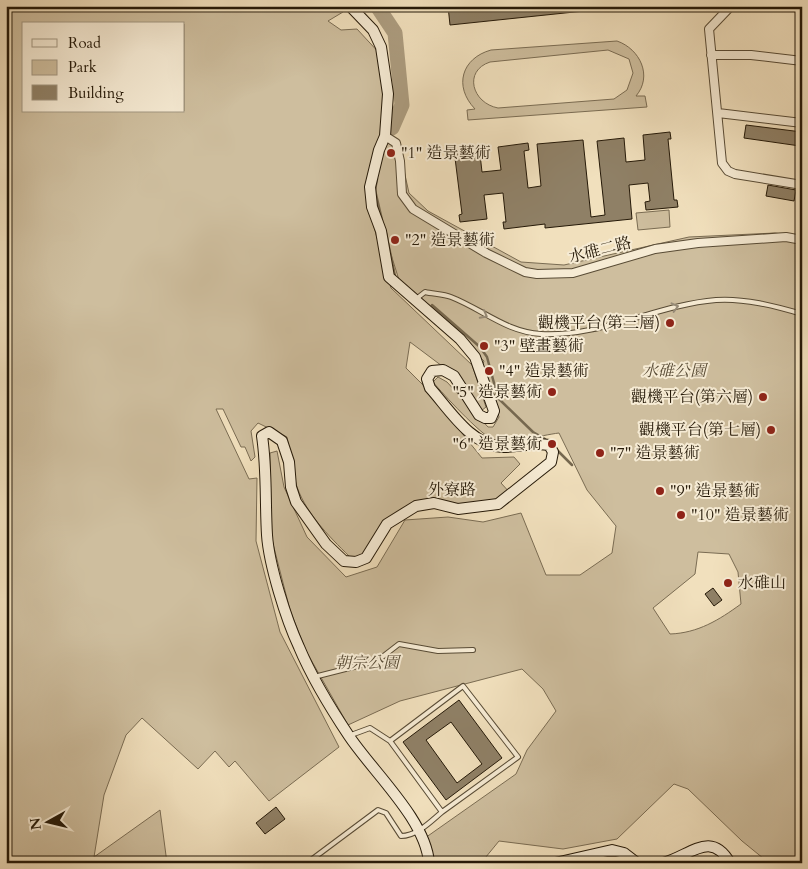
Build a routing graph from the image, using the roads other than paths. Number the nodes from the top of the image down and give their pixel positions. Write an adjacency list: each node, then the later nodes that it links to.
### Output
1 (350, 6): 7 (street, 外寮路)
2 (731, 6): 3 (street)
3 (711, 55): 4 (street); 5 (street)
4 (802, 61)
5 (718, 113): 6 (street); 8 (street)
6 (802, 123)
7 (385, 136): 9 (street, 水碓二路); 10 (street, 外寮路)
8 (802, 184)
9 (802, 240)
10 (415, 300): 11 (lane, one-way to 11); 13 (street, 外寮路)
11 (802, 314)
12 (472, 650): 13 (lane)
13 (314, 677): 14 (street, 外寮路)
14 (349, 737): 15 (lane); 17 (street, 外寮路)
15 (390, 740): 16 (lane); 16 (lane)
16 (442, 812): 17 (lane)
17 (420, 830): 18 (lane); 19 (street, 外寮路)
18 (307, 863)
19 (429, 863)
20 (555, 863): 21 (street)
21 (637, 863)
22 (663, 863): 23 (street)
23 (730, 863)

